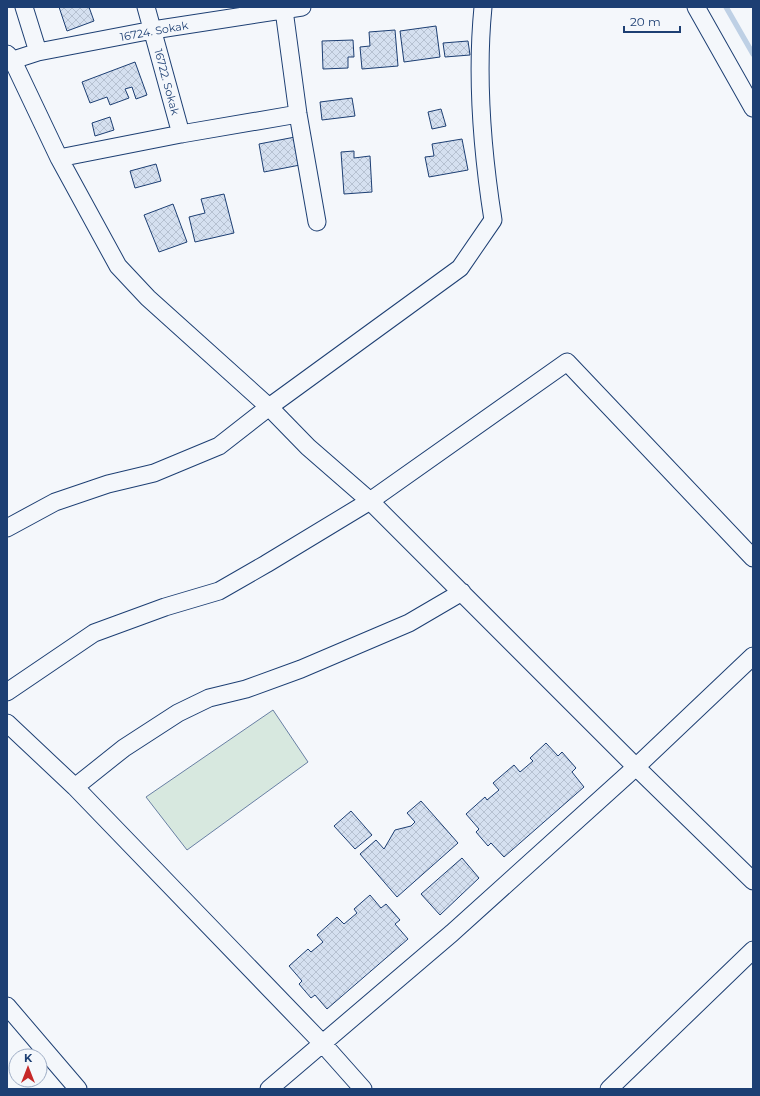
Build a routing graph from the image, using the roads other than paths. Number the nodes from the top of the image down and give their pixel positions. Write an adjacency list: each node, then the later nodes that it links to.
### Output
1 (24, 7): 9 (street)
2 (146, 7): 8 (street, 16722. Sokak)
3 (302, 7): 7 (street, 16724. Sokak)
4 (483, 7): 16 (street)
5 (696, 7): 11 (street)
6 (260, 10): 7 (street, 16724. Sokak); 8 (street, 16724. Sokak)
7 (284, 10): 12 (street)
8 (153, 30): 9 (street, 16724. Sokak); 13 (street, 16722. Sokak)
9 (38, 52): 10 (street, 16724. Sokak)
10 (9, 58): 14 (street)
11 (753, 108)
12 (298, 114): 13 (street); 15 (street)
13 (181, 134): 14 (street)
14 (59, 158): 16 (street)
15 (317, 222)
16 (269, 407): 17 (street); 18 (street)
17 (370, 501): 19 (street); 20 (street); 22 (street)
18 (7, 528)
19 (753, 558)
20 (462, 592): 24 (street); 25 (street)
21 (753, 656): 24 (street)
22 (7, 692)
23 (7, 723): 25 (street)
24 (636, 767): 26 (street); 29 (street)
25 (75, 787): 29 (street)
26 (753, 881)
27 (753, 950): 33 (street)
28 (7, 1006): 30 (street)
29 (324, 1044): 31 (street); 32 (street)
30 (78, 1089)
31 (269, 1089)
32 (363, 1089)
33 (610, 1089)

